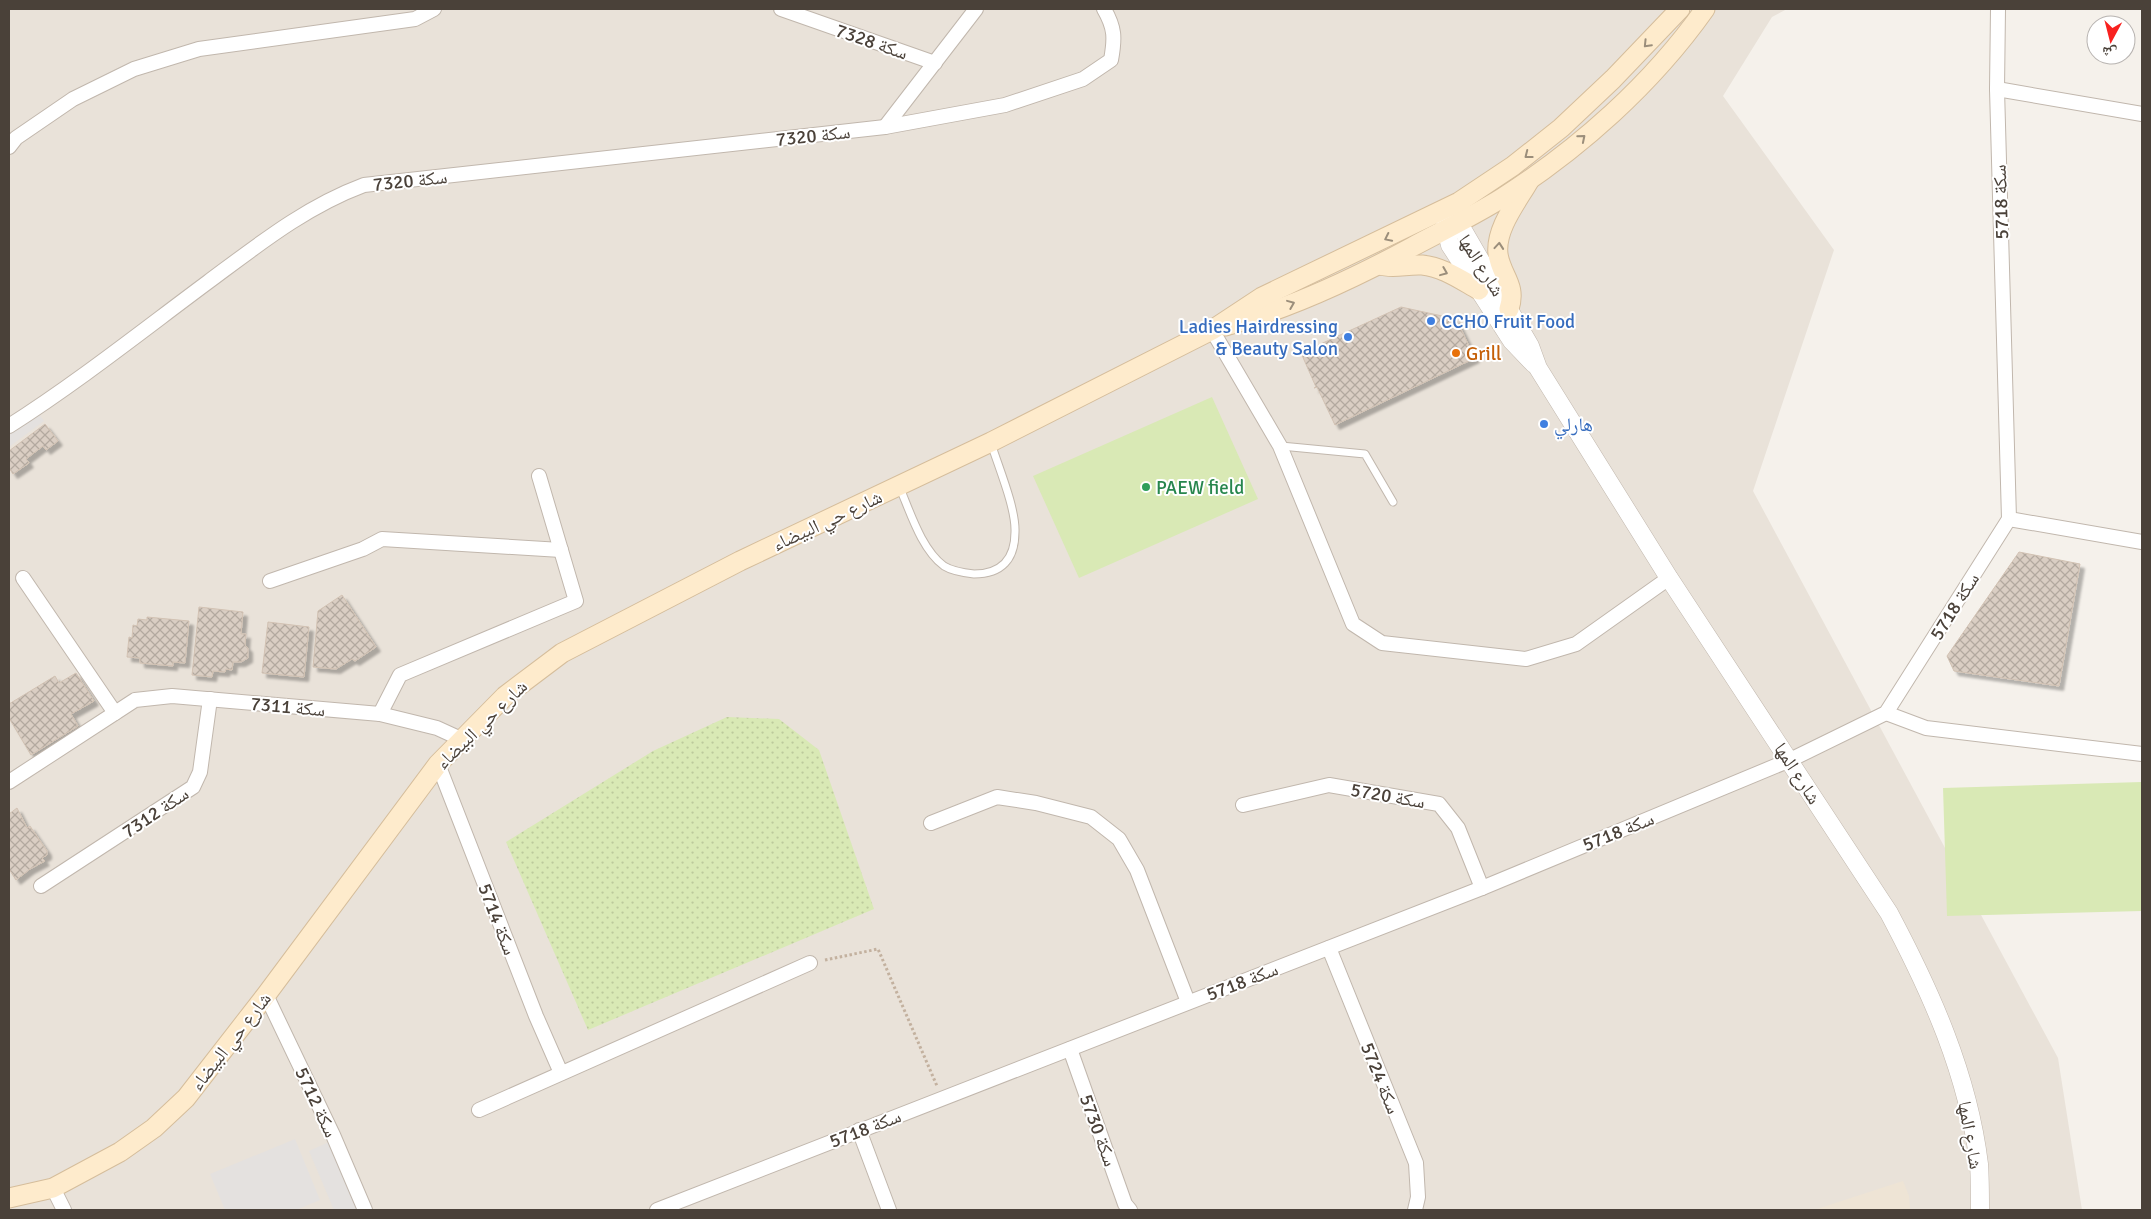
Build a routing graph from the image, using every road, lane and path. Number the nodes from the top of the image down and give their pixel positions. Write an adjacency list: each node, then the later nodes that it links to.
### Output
1 (434, 9): 12 (street)
2 (781, 9): 8 (street, سكة 7328)
3 (976, 9): 8 (street)
4 (1104, 9): 11 (street, سكة 7320)
5 (1680, 9): 14 (main road, one-way to 14)
6 (1705, 9): 13 (main road, one-way to 6)
7 (1998, 9): 9 (street, سكة 5718)
8 (935, 63): 11 (street)
9 (1997, 89): 10 (street); 26 (street, سكة 5718)
10 (2142, 114)
11 (885, 126): 20 (street, سكة 7320)
12 (9, 146)
13 (1530, 178): 14 (main road); 17 (main road, one-way to 13)
14 (1445, 223): 15 (main road); 16 (street, شارع المها); 17 (street, شارع المها); 18 (main road, one-way to 18)
15 (1380, 265): 16 (main road, one-way to 16); 18 (main road, one-way to 15)
16 (1479, 290): 19 (street, شارع المها)
17 (1509, 309): 19 (street, شارع المها)
18 (1212, 330): 21 (main road, شارع حي البيضاء); 22 (street)
19 (1538, 368): 30 (street, شارع المها)
20 (9, 426)
21 (991, 442): 24 (main road, شارع حي البيضاء); 24 (lane)
22 (1280, 446): 25 (lane); 30 (street)
23 (538, 476): 28 (street)
24 (899, 486): 36 (main road, شارع حي البيضاء)
25 (1393, 502)
26 (2009, 519): 27 (street); 34 (street, سكة 5718)
27 (2142, 542)
28 (561, 550): 31 (street); 35 (street)
29 (24, 578): 33 (street)
30 (1669, 578): 38 (street, شارع المها)
31 (270, 581)
32 (210, 699): 33 (street, سكة 7311); 35 (street, سكة 7311); 43 (street, سكة 7312)
33 (115, 713): 40 (street, سكة 7311)
34 (1886, 713): 37 (street); 38 (street, سكة 5718)
35 (380, 714): 36 (street, سكة 7311)
36 (461, 739): 39 (main road, شارع حي البيضاء)
37 (2142, 754)
38 (1790, 760): 44 (street, سكة 5718); 62 (street, شارع المها)
39 (438, 764): 47 (main road, شارع حي البيضاء); 50 (street, سكة 5714)
40 (9, 782)
41 (1243, 805): 44 (street, سكة 5720)
42 (931, 823): 48 (street)
43 (40, 886)
44 (1482, 888): 45 (street, سكة 5718)
45 (1329, 948): 48 (street, سكة 5718); 61 (street, سكة 5724)
46 (810, 963): 50 (street); 51 (path)
47 (266, 995): 54 (main road, شارع حي البيضاء); 57 (street, سكة 5712)
48 (1188, 1002): 49 (street, سكة 5718)
49 (1070, 1049): 51 (street, سكة 5718); 60 (street, سكة 5730)
50 (561, 1073): 52 (street)
51 (942, 1098): 53 (street, سكة 5718)
52 (479, 1110)
53 (859, 1130): 58 (street, سكة 5718); 59 (street)
54 (54, 1188): 55 (main road, شارع حي البيضاء); 56 (street)
55 (9, 1198)
56 (64, 1210)
57 (365, 1210)
58 (657, 1210)
59 (889, 1210)
60 (1130, 1210)
61 (1415, 1210)
62 (1980, 1210)

